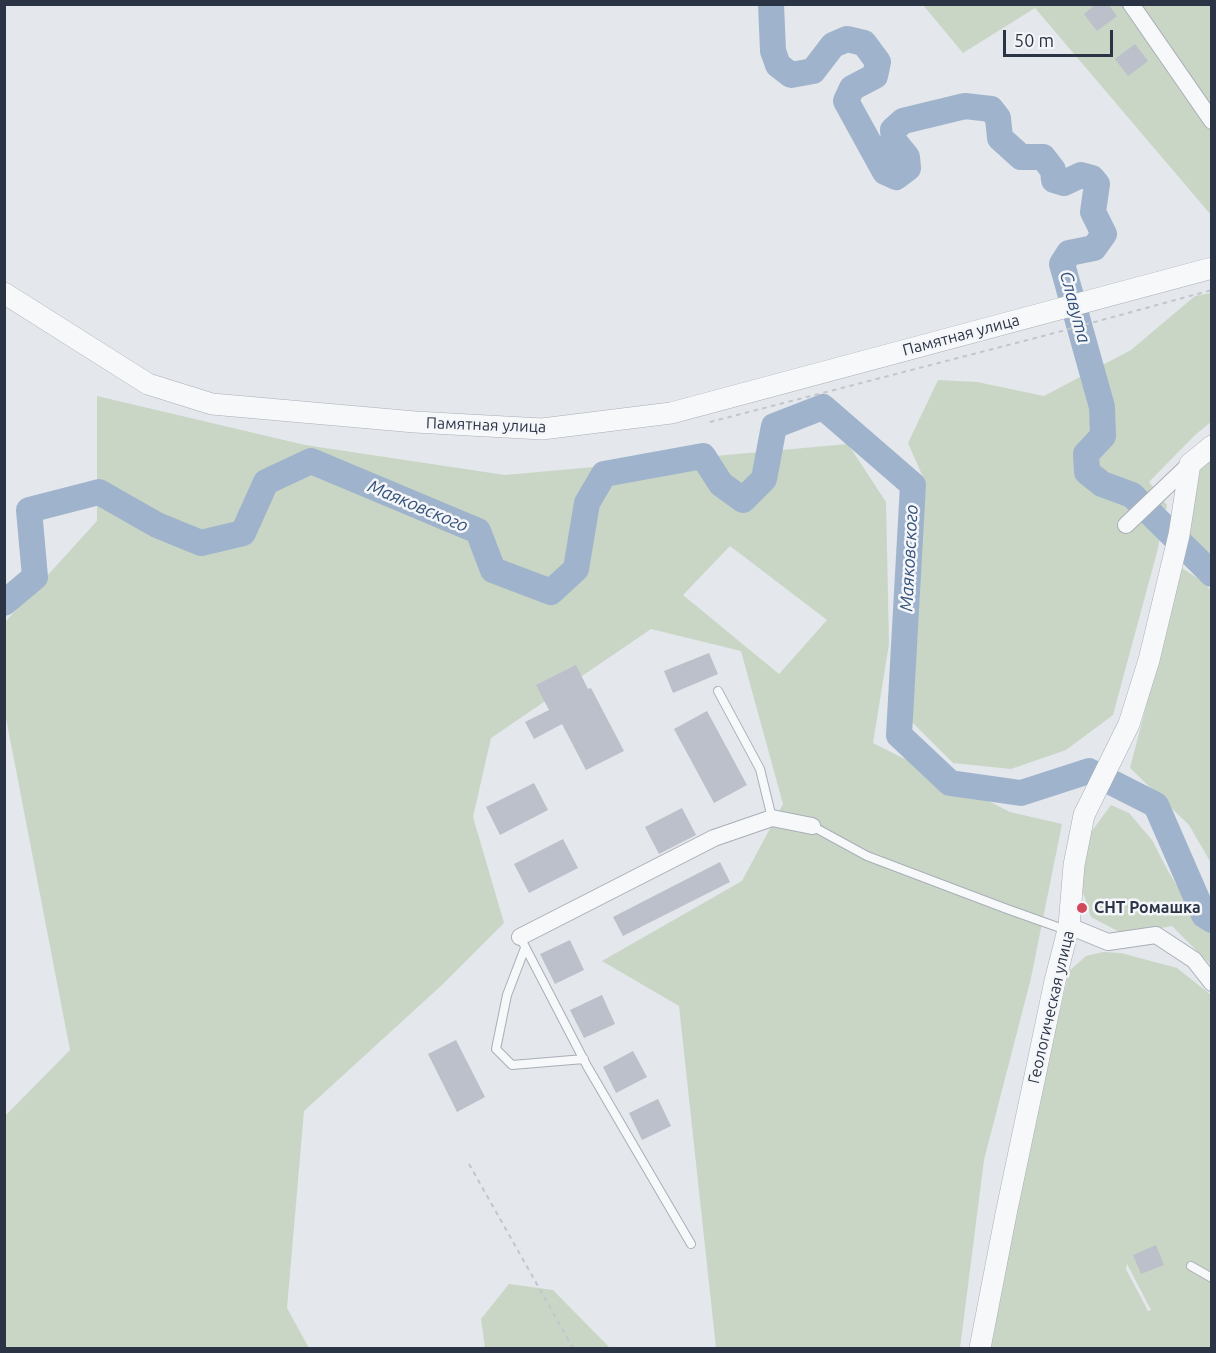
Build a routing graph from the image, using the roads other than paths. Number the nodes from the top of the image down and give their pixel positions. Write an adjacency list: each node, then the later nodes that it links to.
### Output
1 (1131, 4): 2 (street)
2 (1212, 121)
3 (1212, 268): 4 (street, Памятная улица)
4 (4, 293)
5 (1212, 446): 6 (street)
6 (1190, 464): 7 (street); 11 (street, Геологическая улица)
7 (1126, 525)
8 (718, 691): 9 (lane)
9 (772, 818): 10 (street); 12 (street)
10 (812, 826): 11 (lane)
11 (1069, 928): 13 (street); 18 (street, Геологическая улица)
12 (523, 942): 14 (lane); 14 (lane)
13 (1212, 983)
14 (584, 1059): 15 (lane)
15 (691, 1244)
16 (1191, 1266): 17 (lane)
17 (1212, 1278)
18 (980, 1348)

